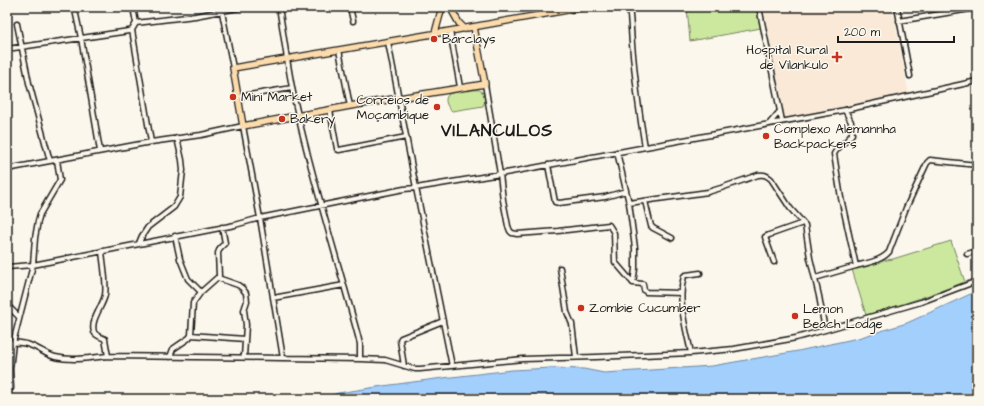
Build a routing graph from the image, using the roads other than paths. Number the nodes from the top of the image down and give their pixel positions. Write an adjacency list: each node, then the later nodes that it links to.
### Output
1 (133, 7): 16 (street)
2 (242, 7): 12 (street)
3 (279, 7): 28 (street)
4 (350, 7): 14 (street)
5 (442, 7): 22 (main road)
6 (450, 7): 19 (main road)
7 (584, 7): 18 (main road)
8 (629, 7): 48 (street)
9 (759, 7): 40 (street)
10 (897, 7): 15 (street)
11 (977, 7): 15 (street)
12 (222, 9): 16 (street); 29 (street)
13 (75, 10): 23 (street)
14 (353, 21)
15 (899, 21): 30 (street)
16 (136, 23): 20 (street)
17 (17, 24): 25 (street)
18 (474, 27): 19 (main road); 32 (main road)
19 (465, 29): 21 (main road)
20 (132, 30): 23 (street); 47 (street)
21 (450, 31): 22 (main road); 33 (street)
22 (435, 33): 24 (main road)
23 (82, 38): 25 (street); 49 (street)
24 (388, 42): 27 (main road); 36 (street)
25 (22, 47): 26 (street); 51 (street)
26 (7, 50)
27 (340, 50): 28 (main road); 37 (street)
28 (288, 59): 29 (main road); 34 (street)
29 (233, 68): 35 (main road)
30 (910, 76)
31 (977, 81): 39 (street)
32 (485, 84): 33 (main road); 56 (street)
33 (460, 87): 36 (main road)
34 (292, 88): 35 (street); 41 (street)
35 (237, 97): 44 (main road)
36 (399, 98): 37 (main road); 45 (street)
37 (350, 106): 38 (main road)
38 (330, 110): 41 (main road); 45 (street)
39 (844, 110): 42 (street); 73 (street)
40 (780, 111): 42 (street); 43 (street)
41 (298, 116): 44 (main road); 61 (street)
42 (782, 122): 43 (street)
43 (769, 124): 48 (street)
44 (242, 126): 46 (street); 62 (street)
45 (406, 137): 57 (street)
46 (177, 138): 47 (street); 67 (street)
47 (151, 142): 49 (street)
48 (645, 147): 50 (street)
49 (100, 152): 52 (street)
50 (617, 152): 53 (street); 58 (street)
51 (50, 160): 52 (street); 55 (street)
52 (57, 160): 72 (street)
53 (548, 165): 56 (street); 58 (street)
54 (977, 165): 73 (street)
55 (7, 169)
56 (500, 174): 57 (street); 80 (street)
57 (416, 188): 61 (street); 87 (street)
58 (626, 191): 60 (street)
59 (645, 201): 60 (street); 63 (street); 66 (street)
60 (629, 203): 80 (street)
61 (322, 206): 62 (street); 81 (street)
62 (260, 218): 64 (street); 84 (street)
63 (804, 223): 71 (street); 78 (street)
64 (222, 227): 65 (street); 77 (street)
65 (175, 236): 67 (street); 82 (street)
66 (672, 238)
67 (139, 243): 69 (street)
68 (977, 250): 70 (street)
69 (102, 251): 72 (street); 94 (street)
70 (967, 254)
71 (774, 262)
72 (33, 265): 74 (street); 86 (street)
73 (856, 266): 78 (street)
74 (7, 267)
75 (560, 268): 97 (street)
76 (700, 273): 83 (street)
77 (218, 278): 82 (street); 90 (street)
78 (815, 278): 88 (street)
79 (977, 281): 88 (street)
80 (633, 284): 83 (street)
81 (344, 285): 84 (street); 99 (street)
82 (201, 292): 89 (street)
83 (681, 293): 93 (street)
84 (273, 298): 98 (street)
85 (7, 304): 86 (street)
86 (19, 317): 92 (street)
87 (443, 321): 100 (street); 101 (street)
88 (825, 330): 93 (street)
89 (191, 335): 90 (street); 95 (street)
90 (245, 339): 96 (street)
91 (7, 343): 92 (street)
92 (13, 343): 94 (street); 102 (street)
93 (691, 353): 97 (street)
94 (108, 356): 95 (street)
95 (170, 357): 96 (street)
96 (244, 357): 98 (street)
97 (576, 357): 101 (street)
98 (283, 358): 99 (street)
99 (360, 359): 100 (street)
100 (404, 366): 101 (street)
101 (452, 366)
102 (11, 388)

